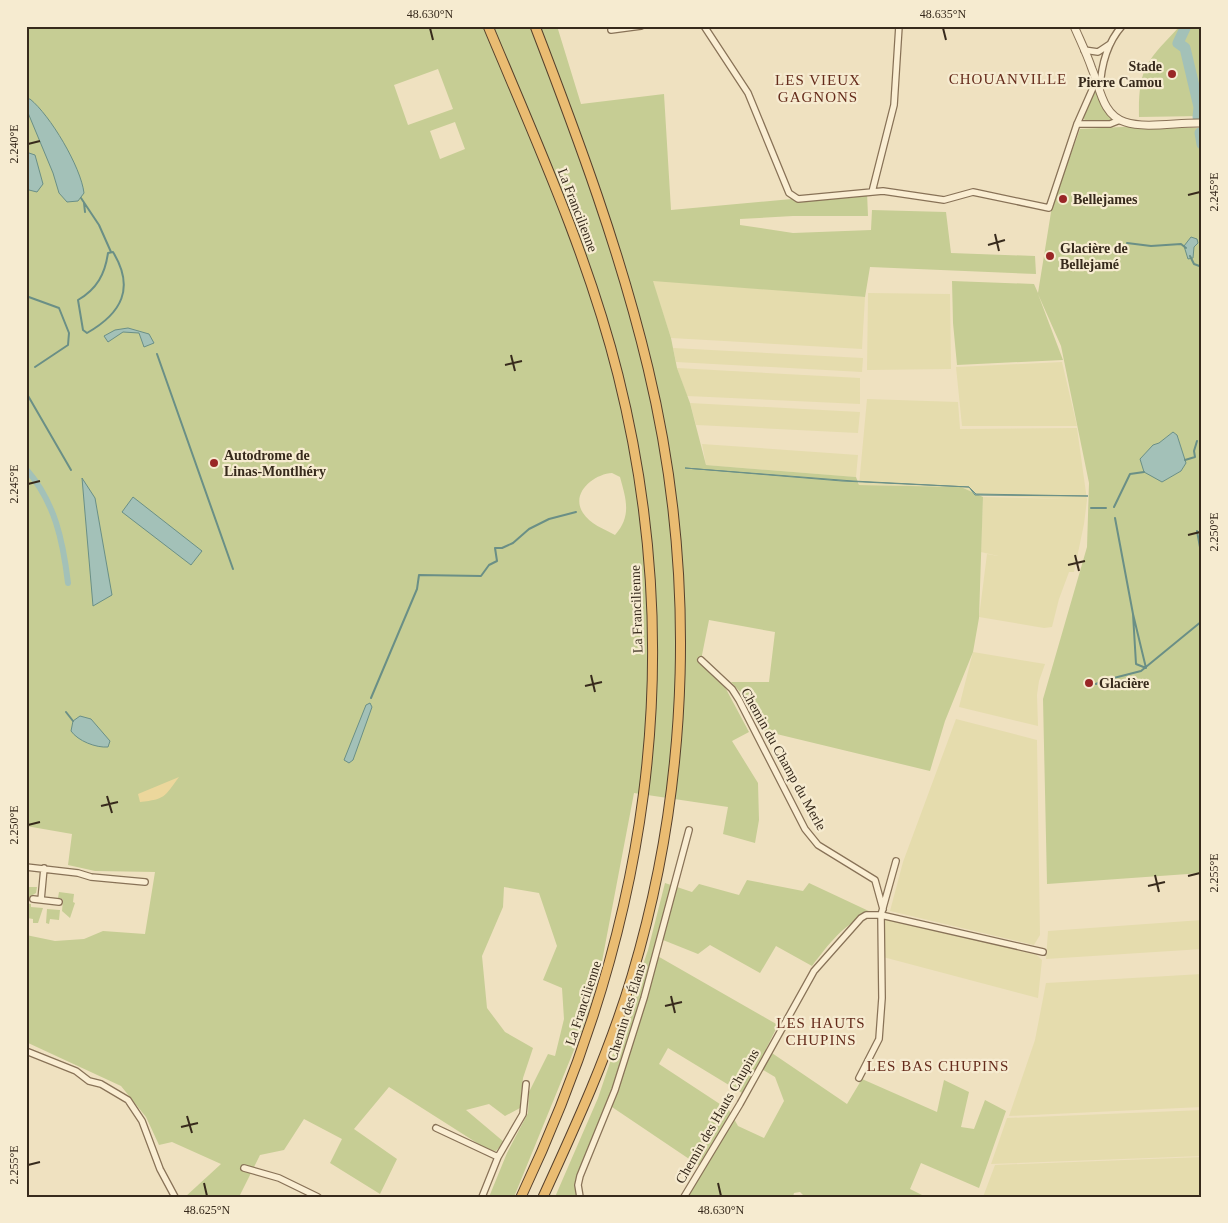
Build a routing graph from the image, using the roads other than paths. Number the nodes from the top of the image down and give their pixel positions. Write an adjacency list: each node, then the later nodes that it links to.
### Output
1 (488, 26): 37 (highway, La Francilienne)
2 (535, 26): 38 (highway, La Francilienne)
3 (641, 26): 8 (street)
4 (704, 26): 16 (street)
5 (899, 26): 16 (street)
6 (1074, 26): 10 (street)
7 (1122, 26): 9 (street)
8 (611, 30)
9 (1112, 42): 10 (street); 12 (street)
10 (1084, 50): 11 (street)
11 (1096, 81): 12 (street); 14 (street)
12 (1100, 94): 13 (street)
13 (1120, 120): 14 (street); 15 (street)
14 (1077, 124): 16 (street)
15 (1202, 124)
16 (872, 192)
17 (701, 660): 26 (street, Chemin du Champ du Merle)
18 (689, 830): 39 (street, Chemin des Élans)
19 (896, 861): 26 (street)
20 (26, 867): 21 (street)
21 (44, 868): 22 (street); 24 (street)
22 (145, 882)
23 (33, 899): 24 (street)
24 (41, 900): 25 (street)
25 (59, 902)
26 (882, 912): 27 (street); 29 (street); 40 (street, Chemin des Hauts Chupins)
27 (1043, 952)
28 (26, 1052): 34 (street)
29 (859, 1078)
30 (526, 1084): 32 (street)
31 (436, 1128): 32 (street)
32 (498, 1157): 36 (street)
33 (244, 1168): 35 (street)
34 (175, 1197)
35 (318, 1197)
36 (482, 1197)
37 (521, 1197)
38 (543, 1197)
39 (580, 1197)
40 (684, 1197)

